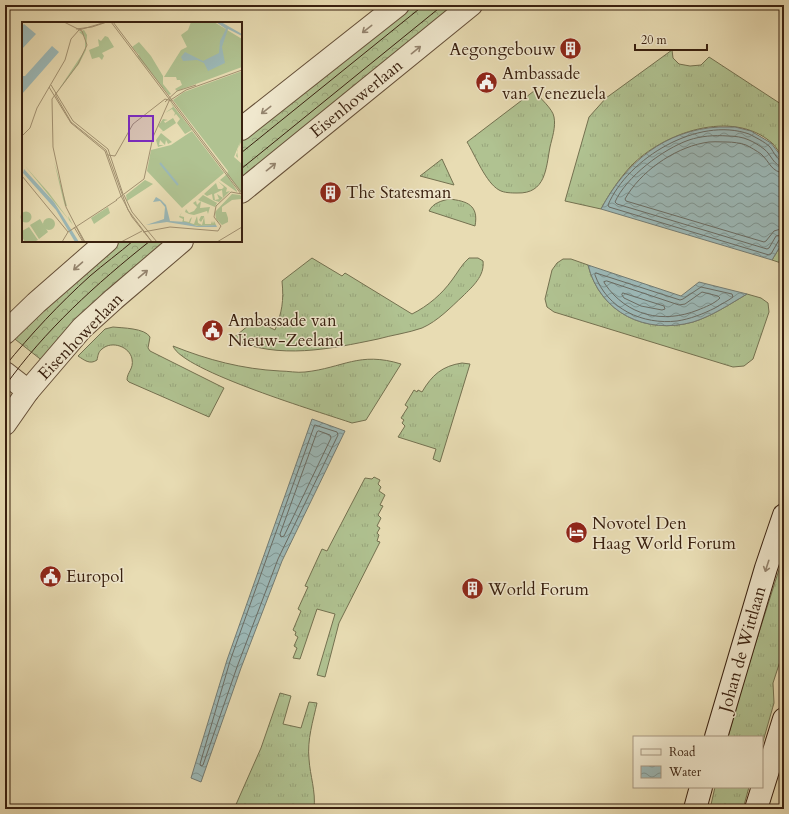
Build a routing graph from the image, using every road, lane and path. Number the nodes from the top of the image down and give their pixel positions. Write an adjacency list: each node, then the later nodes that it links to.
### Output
1 (398, 5): 3 (street, one-way to 3)
2 (471, 5): 4 (street, Eisenhowerlaan, one-way to 2)
3 (242, 128)
4 (242, 191)
5 (107, 242): 7 (street, one-way to 7)
6 (181, 242): 9 (street, Eisenhowerlaan, one-way to 6)
7 (5, 333)
8 (5, 373): 9 (street)
9 (28, 391): 10 (street, Eisenhowerlaan)
10 (5, 424)
11 (784, 515): 13 (street, Johan de Wittlaan, one-way to 13)
12 (784, 719): 14 (street)
13 (716, 736)
14 (763, 786)
15 (701, 788): 17 (street)
16 (763, 788): 18 (street)
17 (694, 809)
18 (756, 809)

